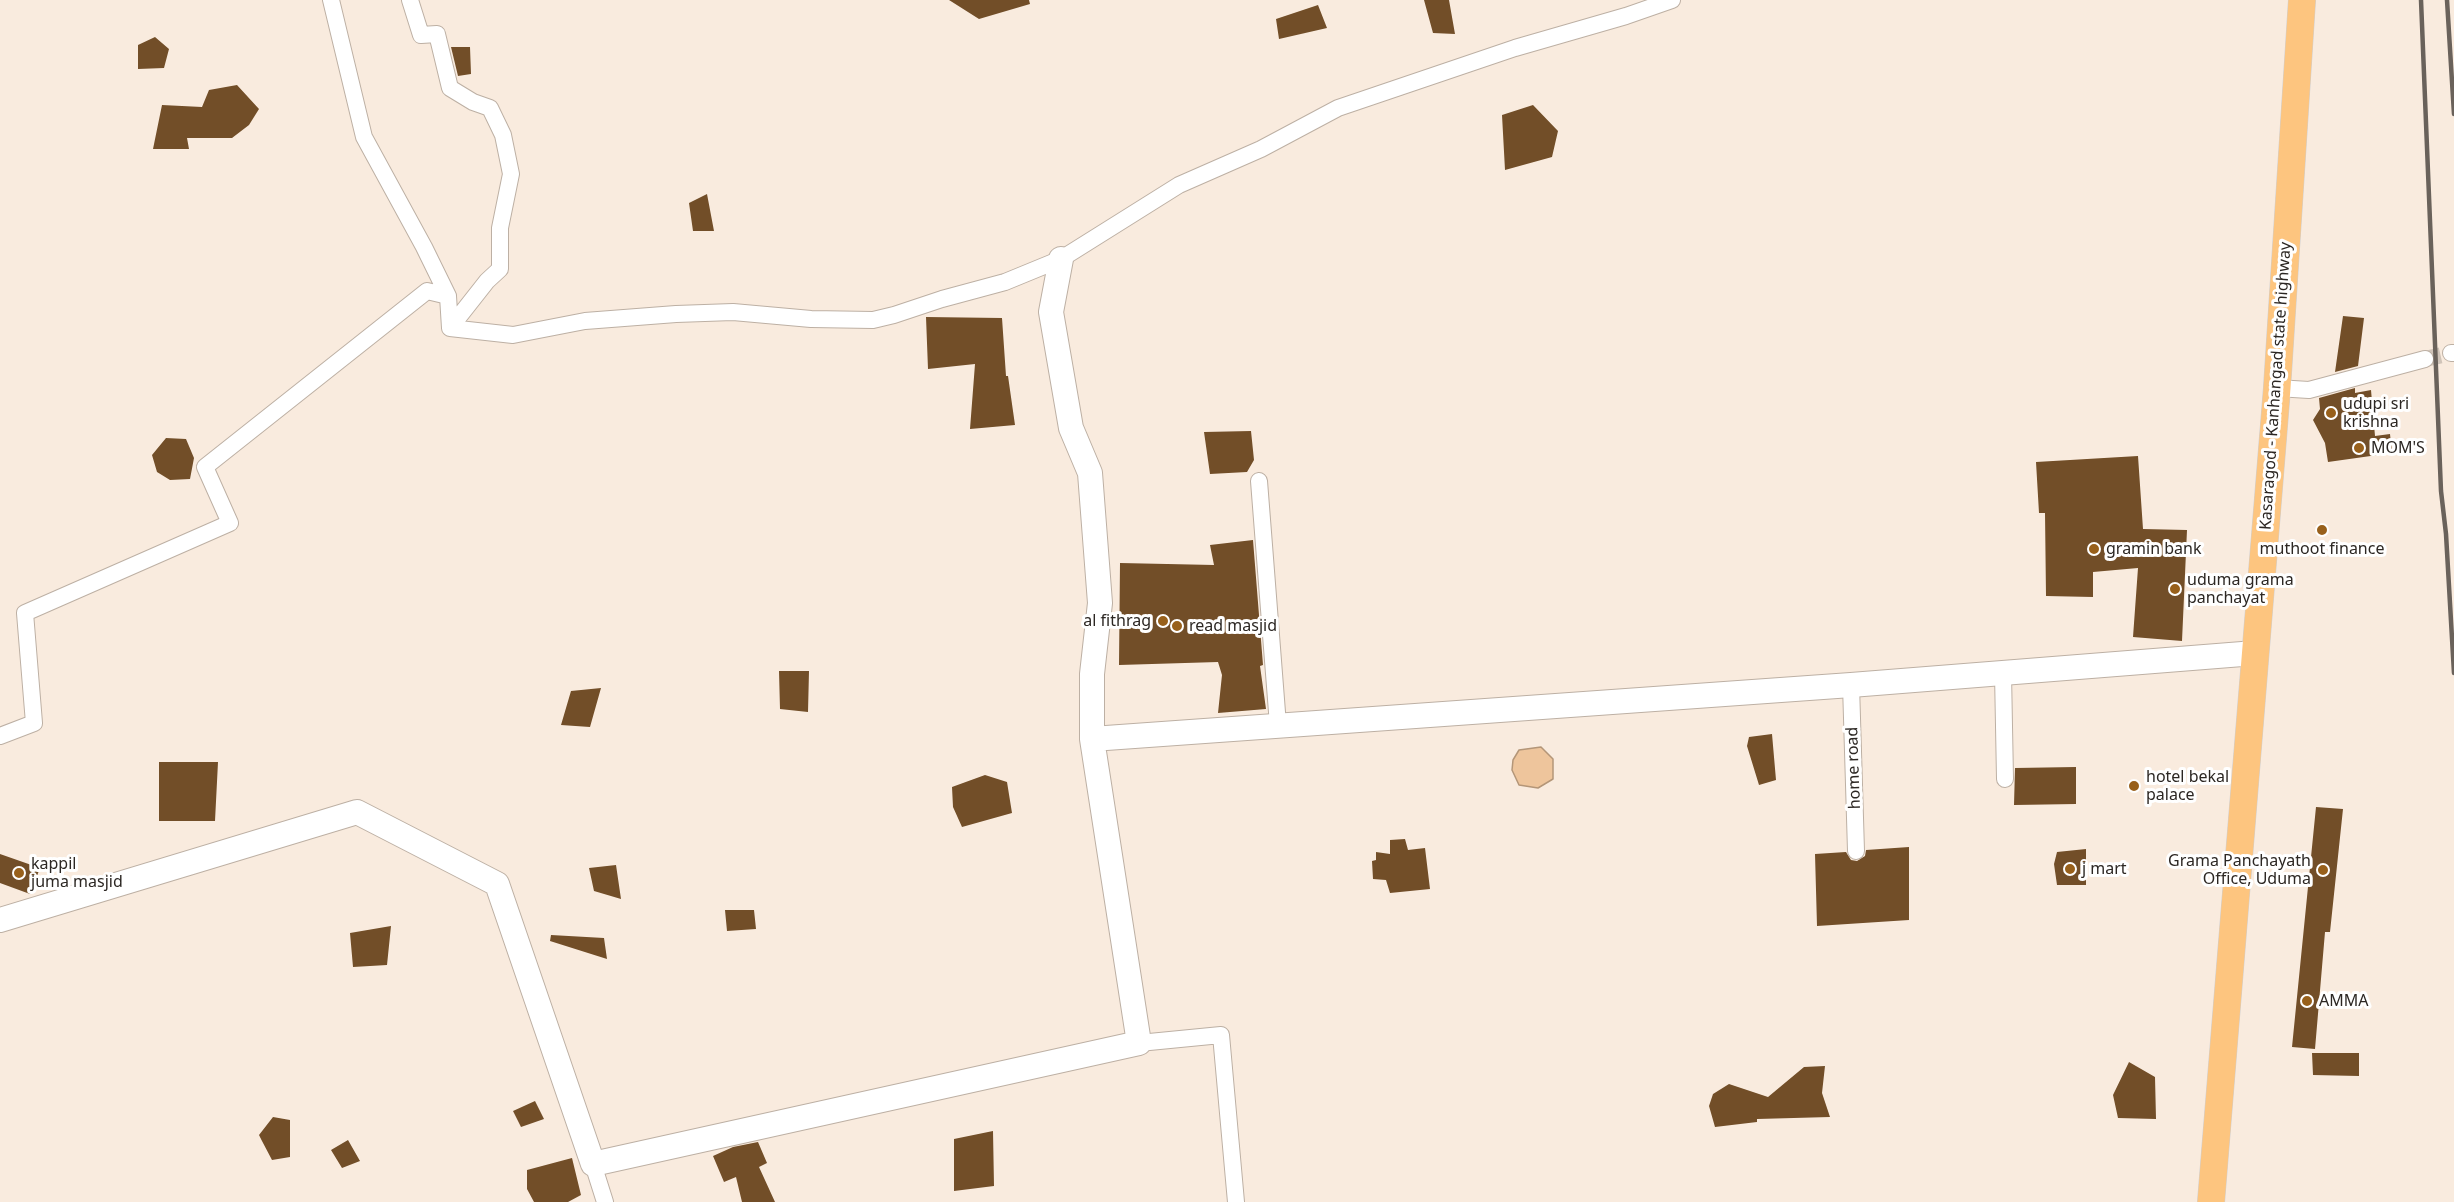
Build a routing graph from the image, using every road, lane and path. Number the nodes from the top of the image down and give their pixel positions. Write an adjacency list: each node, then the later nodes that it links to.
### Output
1 (331, 0): 6 (street)
2 (410, 0): 7 (street)
3 (1672, 0): 5 (street)
4 (2302, 0): 9 (main road, Kasaragod - Kanhangad state highway)
5 (1060, 259): 7 (street); 16 (street)
6 (448, 296): 7 (street); 15 (street)
7 (450, 328)
8 (2425, 359): 9 (street)
9 (2277, 388): 11 (main road, Kasaragod - Kanhangad state highway)
10 (1258, 482): 14 (street)
11 (2255, 653): 12 (street); 24 (main road, Kasaragod - Kanhangad state highway)
12 (2002, 673): 13 (street); 17 (street)
13 (1851, 685): 14 (street); 18 (street, home road)
14 (1278, 725): 16 (street)
15 (0, 736)
16 (1092, 739): 20 (street)
17 (2006, 779)
18 (1856, 851)
19 (0, 920): 21 (street)
20 (1139, 1043): 21 (street); 23 (street)
21 (593, 1164): 22 (street)
22 (605, 1202)
23 (1236, 1202)
24 (2211, 1202)

